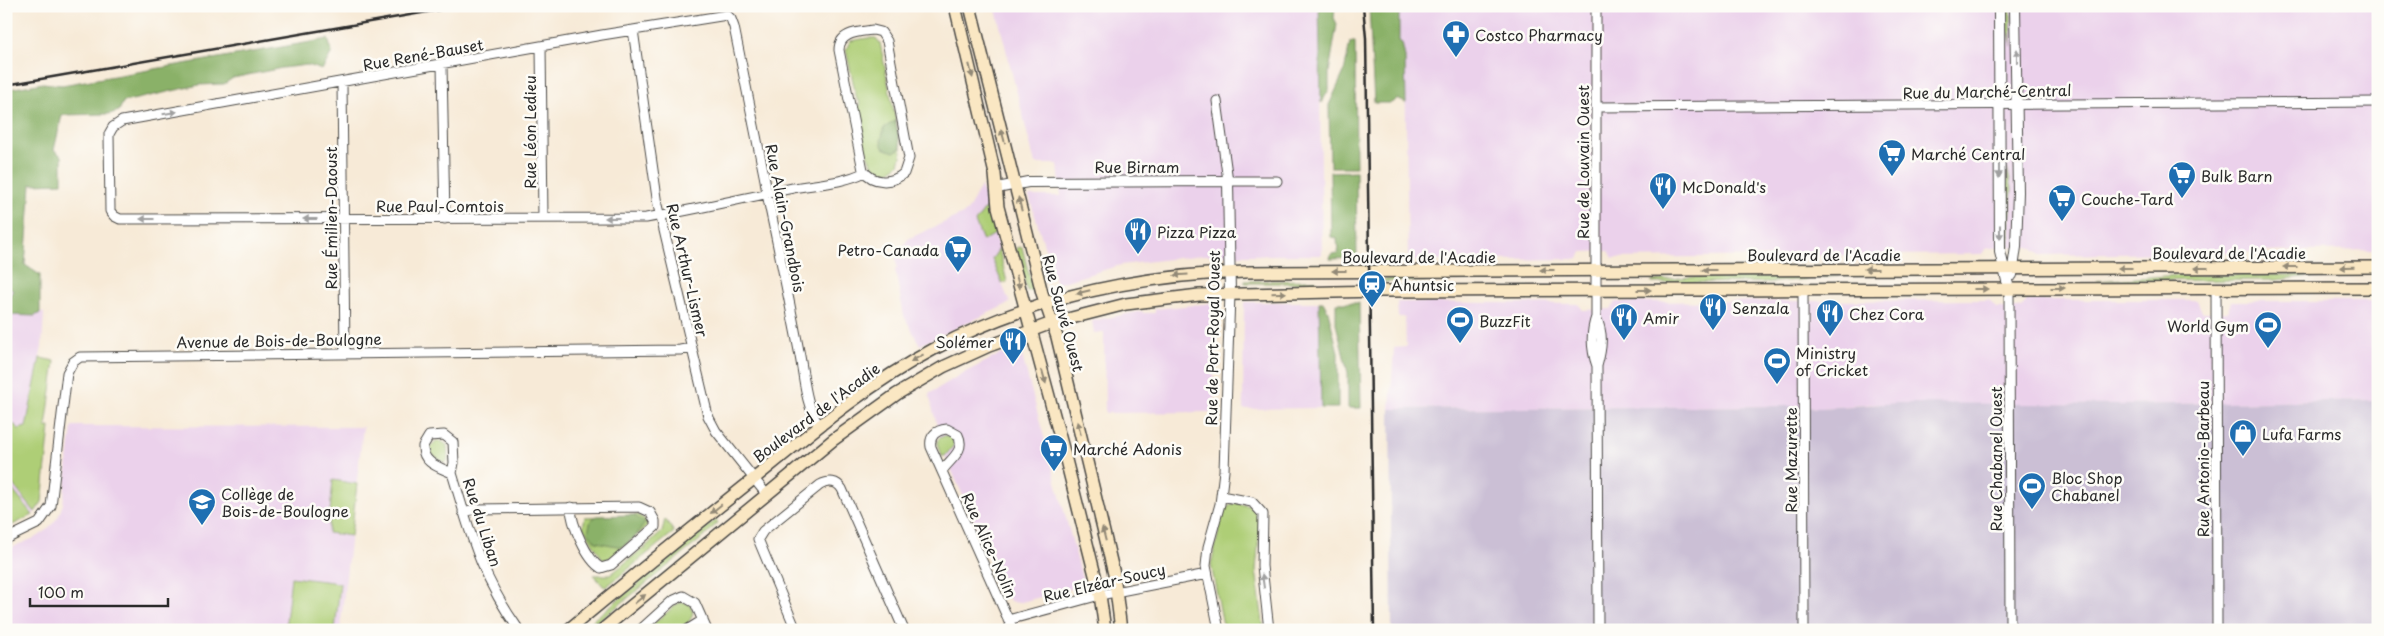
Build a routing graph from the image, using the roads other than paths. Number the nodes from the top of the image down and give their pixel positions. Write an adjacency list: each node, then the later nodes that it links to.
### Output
1 (955, 6): 21 (main road, one-way to 21)
2 (970, 6): 20 (main road, Rue Sauvé Ouest, one-way to 2)
3 (1596, 6): 15 (street, Rue de Louvain Ouest)
4 (2000, 6): 14 (street, Rue Chabanel Ouest)
5 (2015, 6): 13 (street, Rue Chabanel Ouest, one-way to 5)
6 (729, 16): 7 (street, Rue René-Bauset); 22 (street, Rue Alain-Grandbois)
7 (632, 30): 8 (street, Rue René-Bauset); 23 (street, Rue Arthur-Lismer)
8 (541, 46): 9 (street, Rue René-Bauset); 24 (street, Rue Léon Ledieu)
9 (442, 65): 10 (street, Rue René-Bauset); 26 (street)
10 (342, 83): 16 (street, Rue René-Bauset, one-way to 10); 25 (street, Rue Émilien-Daoust)
11 (1217, 101): 18 (street, Rue de Port-Royal Ouest)
12 (2378, 102): 13 (street, Rue du Marché-Central)
13 (2017, 104): 14 (street, Rue du Marché-Central); 28 (street, Rue Chabanel Ouest)
14 (1999, 105): 15 (street, Rue du Marché-Central); 28 (street, Rue Chabanel Ouest, one-way to 28)
15 (1596, 107): 29 (street, Rue de Louvain Ouest)
16 (122, 121): 25 (street, Rue Paul-Comtois, one-way to 16)
17 (865, 172): 17 (street); 22 (street, Rue Paul-Comtois)
18 (1228, 181): 19 (street, Rue Birnam); 20 (street, Rue Birnam); 30 (street, Rue de Port-Royal Ouest)
19 (1277, 181)
20 (1015, 184): 21 (street, Rue Birnam); 37 (main road, Rue Sauvé Ouest, one-way to 20)
21 (997, 188): 38 (main road, one-way to 38)
22 (767, 194): 23 (street, Rue Paul-Comtois); 43 (street, Rue Alain-Grandbois)
23 (661, 215): 24 (street, Rue Paul-Comtois, one-way to 24); 41 (street, Rue Arthur-Lismer)
24 (544, 218): 26 (street, Rue Paul-Comtois)
25 (344, 219): 26 (street, Rue Paul-Comtois); 42 (street, Rue Émilien-Daoust)
26 (445, 219)
27 (2376, 266): 28 (main road, Boulevard de l'Acadie, one-way to 28)
28 (2008, 268): 29 (main road, Boulevard de l'Acadie, one-way to 29); 32 (street, Rue Chabanel Ouest)
29 (1596, 270): 30 (main road, Boulevard de l'Acadie, one-way to 30); 34 (street, Rue de Louvain Ouest)
30 (1230, 272): 36 (street, Rue de Port-Royal Ouest); 37 (main road, Boulevard de l'Acadie, one-way to 37)
31 (2378, 288): 33 (main road)
32 (2009, 289): 33 (main road, one-way to 33); 35 (main road, one-way to 32); 72 (street, Rue Chabanel Ouest)
33 (2216, 289): 73 (street, Rue Antonio-Barbeau)
34 (1596, 290): 35 (main road, one-way to 35); 36 (main road, one-way to 34); 70 (street, Rue de Louvain Ouest)
35 (1803, 290): 71 (street, Rue Mazurette)
36 (1230, 294): 39 (main road); 48 (street, Rue de Port-Royal Ouest)
37 (1045, 303): 38 (main road, Boulevard de l'Acadie); 39 (main road, Rue Sauvé Ouest)
38 (1025, 310): 40 (main road); 43 (main road, Boulevard de l'Acadie, one-way to 43)
39 (1052, 323): 40 (main road); 53 (main road, Rue Sauvé Ouest, one-way to 39)
40 (1031, 330): 47 (main road); 54 (main road, one-way to 54)
41 (692, 348): 42 (street, Avenue de Bois-de-Boulogne); 46 (street, Rue Arthur-Lismer)
42 (345, 354): 51 (street, Avenue de Bois-de-Boulogne)
43 (819, 425): 46 (main road, Boulevard de l'Acadie)
44 (942, 471): 44 (street, Rue Alice-Nolin); 56 (street, Rue Alice-Nolin)
45 (452, 473): 45 (street, Rue du Liban); 50 (street, Rue du Liban)
46 (754, 478): 47 (street, Rue Arthur-Lismer); 58 (main road, Boulevard de l'Acadie, one-way to 58)
47 (767, 495): 59 (main road, one-way to 47)
48 (1221, 496): 52 (street, Rue de Port-Royal Ouest); 69 (street, one-way to 48)
49 (571, 508): 49 (street); 50 (street)
50 (463, 512): 57 (street, Rue du Liban)
51 (6, 539)
52 (1207, 574): 53 (street, Rue Elzéar-Soucy); 68 (street, Rue de Port-Royal Ouest)
53 (1116, 592): 54 (street, Rue Elzéar-Soucy); 67 (main road, Rue Sauvé Ouest)
54 (1100, 596): 56 (street, Rue Elzéar-Soucy); 66 (main road)
55 (703, 620): 60 (street); 61 (street); 62 (street)
56 (1008, 620): 65 (street, Rue Alice-Nolin)
57 (519, 630)
58 (568, 630)
59 (602, 630)
60 (640, 630)
61 (687, 630)
62 (707, 630)
63 (796, 630): 64 (street)
64 (904, 630)
65 (1012, 630)
66 (1105, 630)
67 (1121, 630)
68 (1219, 630)
69 (1269, 630)
70 (1598, 630)
71 (1804, 630)
72 (2010, 630)
73 (2217, 630)

